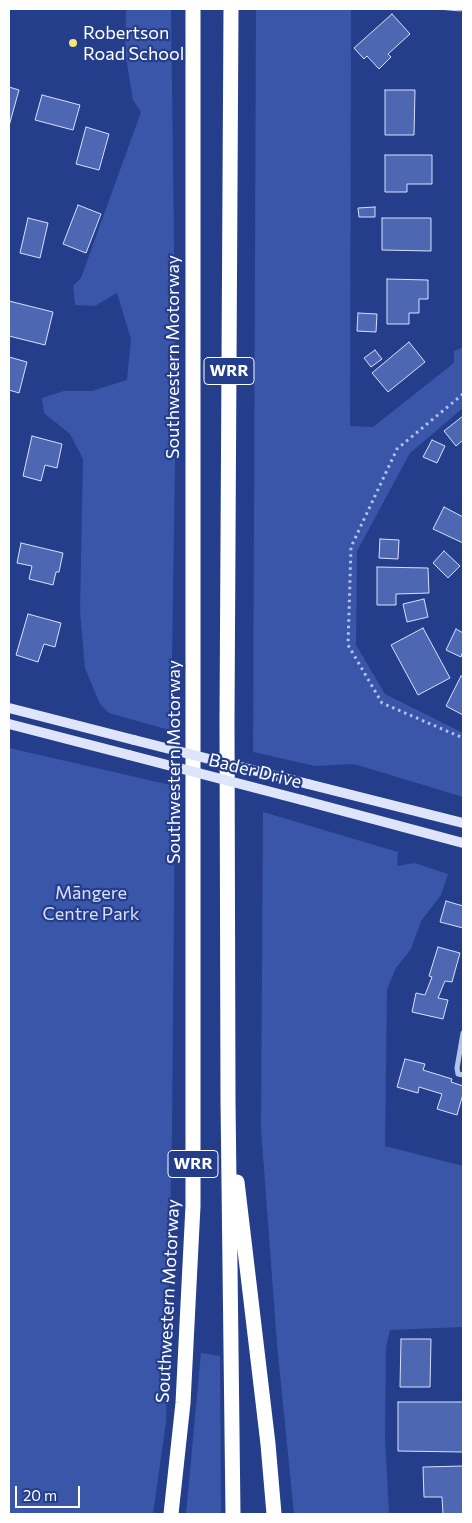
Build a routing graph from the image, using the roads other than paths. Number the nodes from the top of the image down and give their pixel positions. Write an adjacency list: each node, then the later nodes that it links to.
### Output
1 (192, 9): 10 (highway, Southwestern Motorway / WRR)
2 (231, 9): 9 (highway, WRR)
3 (9, 708): 5 (main road, Bader Drive, bridge)
4 (9, 724): 6 (main road, Bader Drive, bridge)
5 (463, 823)
6 (463, 843)
7 (463, 1033): 8 (street)
8 (463, 1075)
9 (228, 1101): 11 (highway, WRR); 12 (highway)
10 (171, 1514)
11 (233, 1514)
12 (274, 1514)

